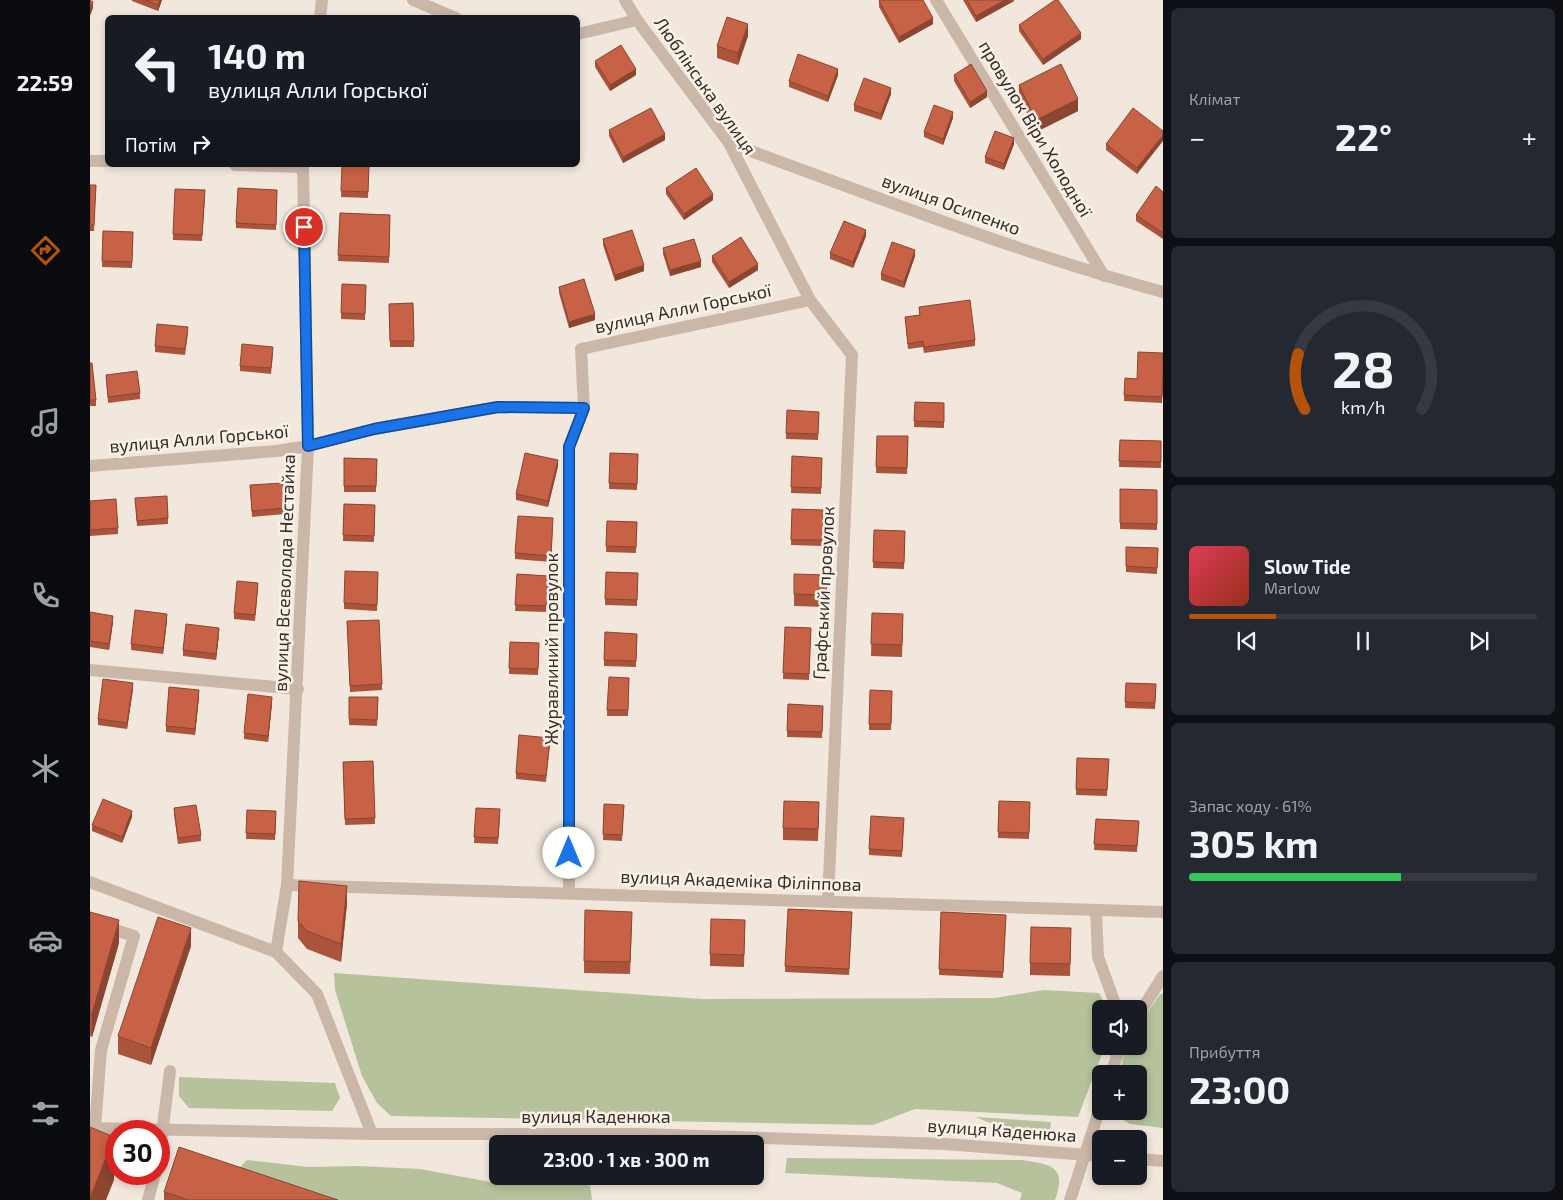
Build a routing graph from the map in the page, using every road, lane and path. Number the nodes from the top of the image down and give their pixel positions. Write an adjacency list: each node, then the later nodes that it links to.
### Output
1 (322, 0): 5 (street)
2 (413, 0): 6 (street)
3 (625, 0): 7 (street, Люблінська вулиця)
4 (936, 0): 13 (street, провулок Віри Холодної)
5 (320, 15)
6 (449, 15)
7 (637, 20): 8 (street); 9 (street, Люблінська вулиця)
8 (580, 34)
9 (728, 143): 13 (street, вулиця Осипенко); 15 (street, Люблінська вулиця)
10 (90, 160): 11 (street)
11 (105, 161)
12 (303, 167): 17 (street, вулиця Всеволода Нестайка)
13 (1104, 276): 14 (street, вулиця Осипенко)
14 (1163, 292)
15 (810, 300): 16 (street, вулиця Алли Горської); 24 (street, Графський провулок)
16 (584, 408): 17 (street, вулиця Алли Горської); 23 (street, Журавлиний провулок)
17 (308, 446): 18 (street, вулиця Алли Горської); 20 (street, вулиця Всеволода Нестайка)
18 (90, 466)
19 (90, 670): 20 (street)
20 (298, 689): 22 (street, вулиця Всеволода Нестайка)
21 (90, 882): 28 (street)
22 (288, 885): 23 (street, вулиця Академіка Філіппова); 28 (street, вулиця Всеволода Нестайка)
23 (569, 893): 24 (street, вулиця Академіка Філіппова)
24 (828, 901): 25 (street, вулиця Академіка Філіппова)
25 (1096, 910): 26 (street, вулиця Академіка Філіппова); 30 (street)
26 (1163, 912)
27 (90, 922): 33 (street)
28 (276, 952): 38 (street)
29 (1163, 976): 31 (street)
30 (1114, 1000)
31 (1147, 1001)
32 (170, 1071): 34 (street)
33 (94, 1085): 36 (street)
34 (163, 1120)
35 (1096, 1120): 39 (street)
36 (93, 1128)
37 (170, 1130): 38 (street, вулиця Каденюка)
38 (372, 1134): 39 (street, вулиця Каденюка)
39 (1084, 1154): 40 (street, вулиця Каденюка); 45 (street)
40 (1092, 1155)
41 (1147, 1160): 42 (street)
42 (1163, 1161)
43 (152, 1185): 44 (street)
44 (148, 1200)
45 (1070, 1200)

